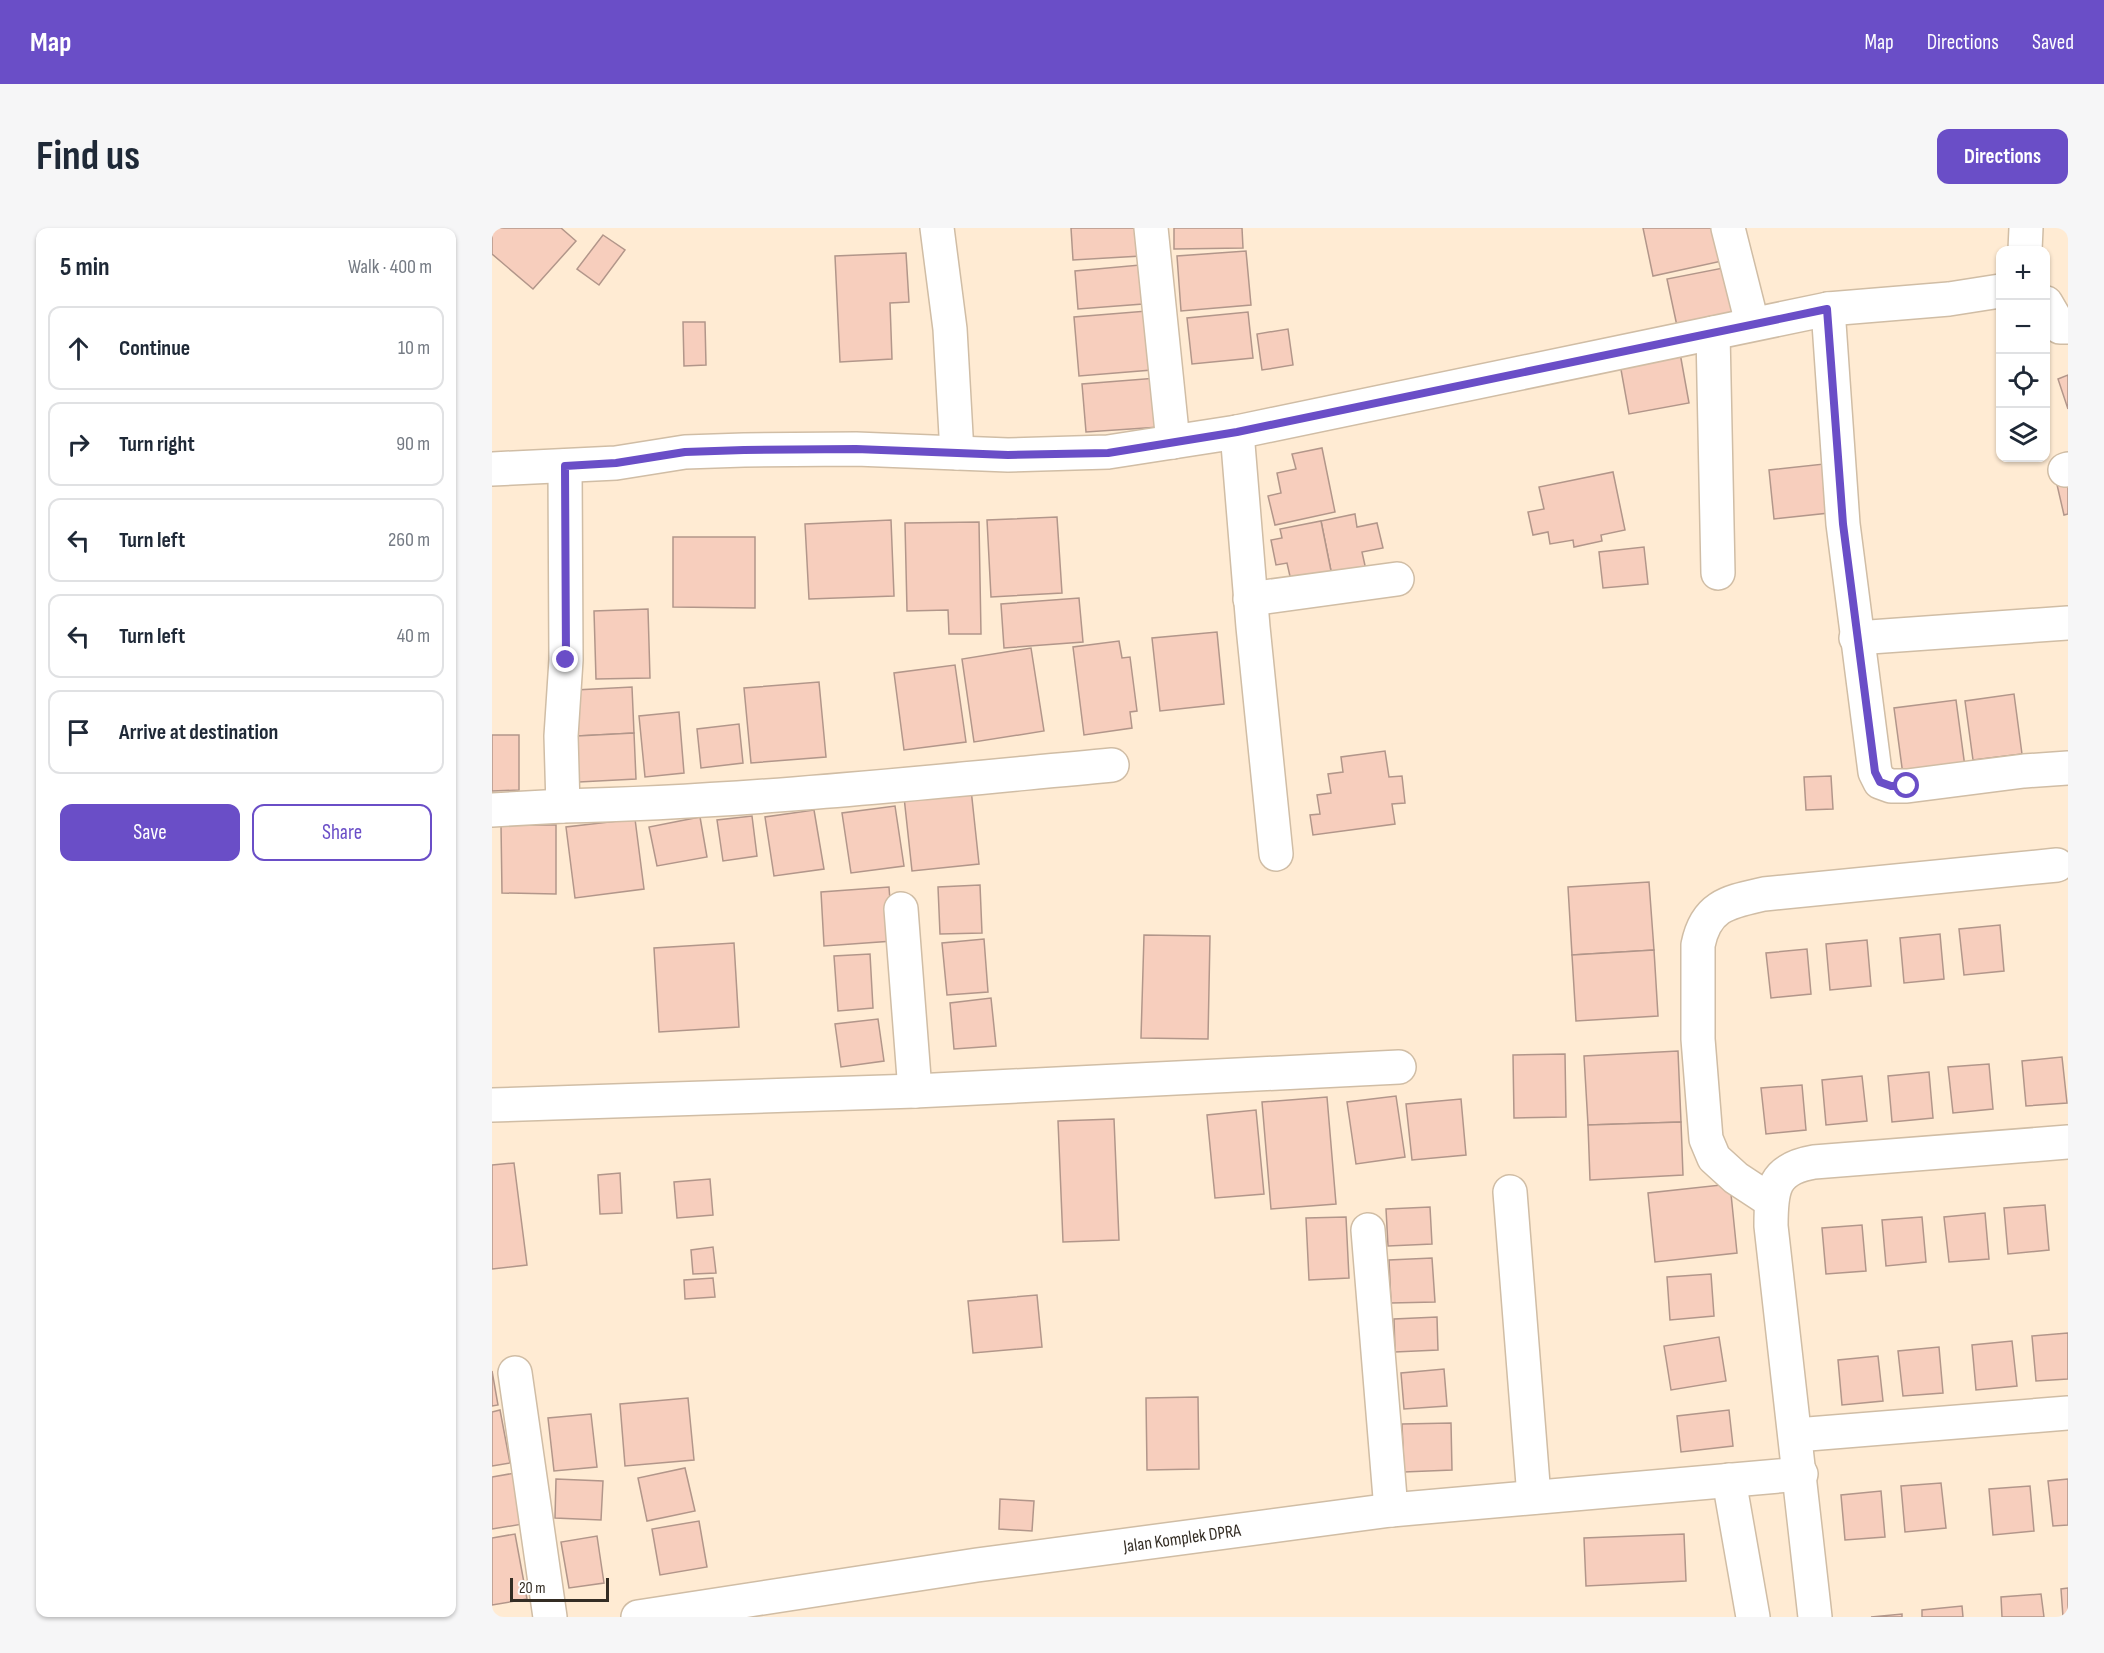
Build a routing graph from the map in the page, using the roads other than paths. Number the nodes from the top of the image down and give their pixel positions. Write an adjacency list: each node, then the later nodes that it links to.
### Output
1 (938, 228): 14 (street)
2 (1151, 228): 13 (street)
3 (1728, 228): 9 (street)
4 (2026, 228): 5 (street)
5 (2025, 246)
6 (1996, 292): 7 (street)
7 (1827, 309): 9 (street); 21 (street)
8 (2050, 310): 10 (street)
9 (1752, 323): 11 (street)
10 (2068, 327)
11 (1713, 333): 12 (street); 17 (street)
12 (1237, 432): 13 (street); 19 (street)
13 (1173, 442): 14 (street)
14 (957, 453): 15 (street)
15 (565, 466): 16 (street); 24 (street)
16 (492, 469)
17 (1718, 573)
18 (1397, 579): 19 (street)
19 (1250, 599): 26 (street)
20 (2068, 623): 21 (street)
21 (1856, 638): 23 (street)
22 (1112, 765): 24 (street)
23 (2068, 768)
24 (563, 806): 25 (street)
25 (492, 810)
26 (1276, 854)
27 (2057, 865): 34 (street)
28 (902, 909): 30 (street)
29 (1399, 1067): 30 (street)
30 (915, 1091): 31 (street)
31 (492, 1105)
32 (2068, 1142): 34 (street)
33 (1510, 1192): 41 (street)
34 (1771, 1201): 38 (street)
35 (1368, 1230): 42 (street)
36 (515, 1373): 43 (street)
37 (2068, 1413): 38 (street)
38 (1796, 1435): 39 (street)
39 (1801, 1474): 40 (street, Jalan Komplek DPRA); 46 (street)
40 (1730, 1480): 41 (street, Jalan Komplek DPRA); 45 (street)
41 (1534, 1497): 42 (street, Jalan Komplek DPRA)
42 (1391, 1510): 44 (street, Jalan Komplek DPRA)
43 (550, 1617)
44 (638, 1617)
45 (1753, 1617)
46 (1815, 1617)

